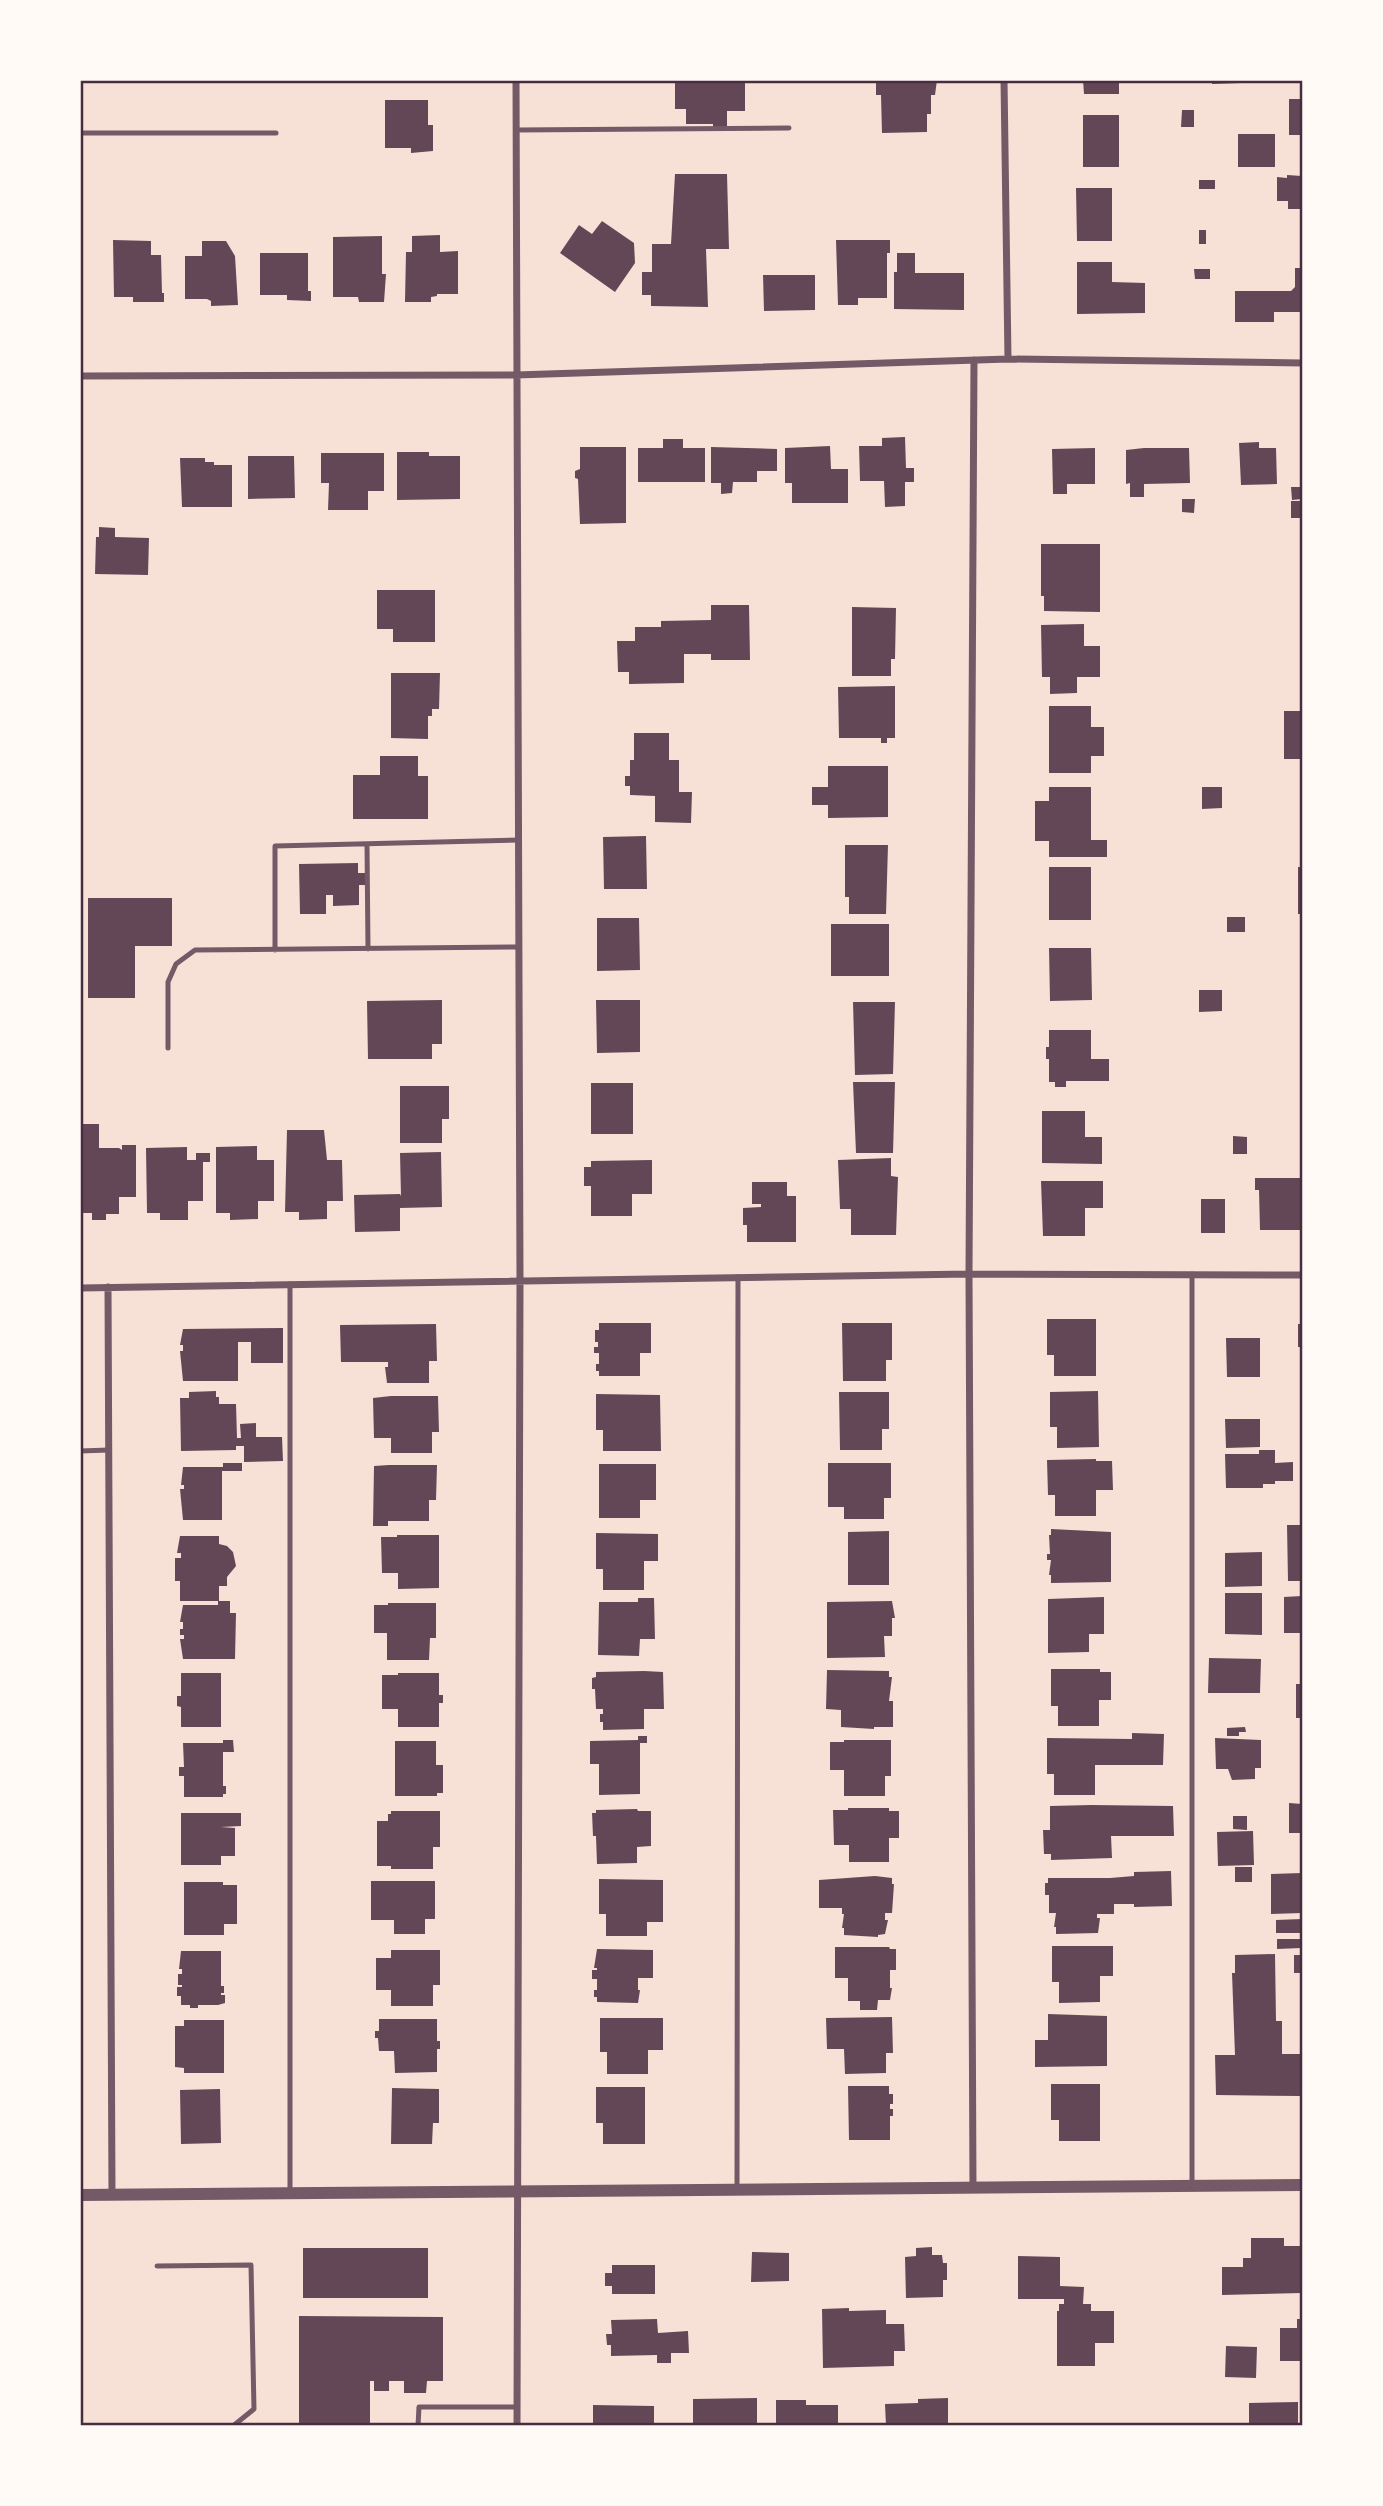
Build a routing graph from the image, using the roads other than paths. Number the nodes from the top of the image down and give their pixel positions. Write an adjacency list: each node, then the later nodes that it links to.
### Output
1 (516, 80): 4 (street)
2 (1004, 80): 7 (street)
3 (789, 128): 4 (lane)
4 (516, 130): 10 (street)
5 (276, 133): 6 (lane)
6 (80, 134)
7 (1008, 359): 8 (street); 9 (street)
8 (974, 360): 10 (street); 18 (street)
9 (1303, 363)
10 (516, 375): 11 (street); 12 (street)
11 (80, 376)
12 (518, 840): 13 (lane); 14 (street)
13 (367, 844): 15 (lane); 16 (lane)
14 (518, 947): 15 (lane); 22 (street)
15 (368, 949): 16 (lane)
16 (275, 950): 17 (lane)
17 (168, 1048)
18 (969, 1274): 19 (street); 21 (street); 30 (street)
19 (1192, 1274): 20 (street); 29 (lane)
20 (1303, 1275)
21 (738, 1277): 22 (street); 31 (lane)
22 (520, 1280): 23 (street); 32 (street)
23 (290, 1284): 25 (street); 33 (lane)
24 (80, 1287): 25 (street)
25 (108, 1287): 26 (street)
26 (109, 1450): 27 (lane); 34 (street)
27 (80, 1451)
28 (1303, 2185): 29 (street)
29 (1192, 2186): 30 (street)
30 (973, 2188): 31 (street)
31 (737, 2190): 32 (street)
32 (518, 2192): 33 (street); 37 (street)
33 (290, 2193): 34 (street)
34 (112, 2194): 35 (street)
35 (80, 2195)
36 (158, 2266): 38 (lane)
37 (517, 2407): 39 (lane); 40 (street)
38 (233, 2426)
39 (418, 2426)
40 (517, 2426)

